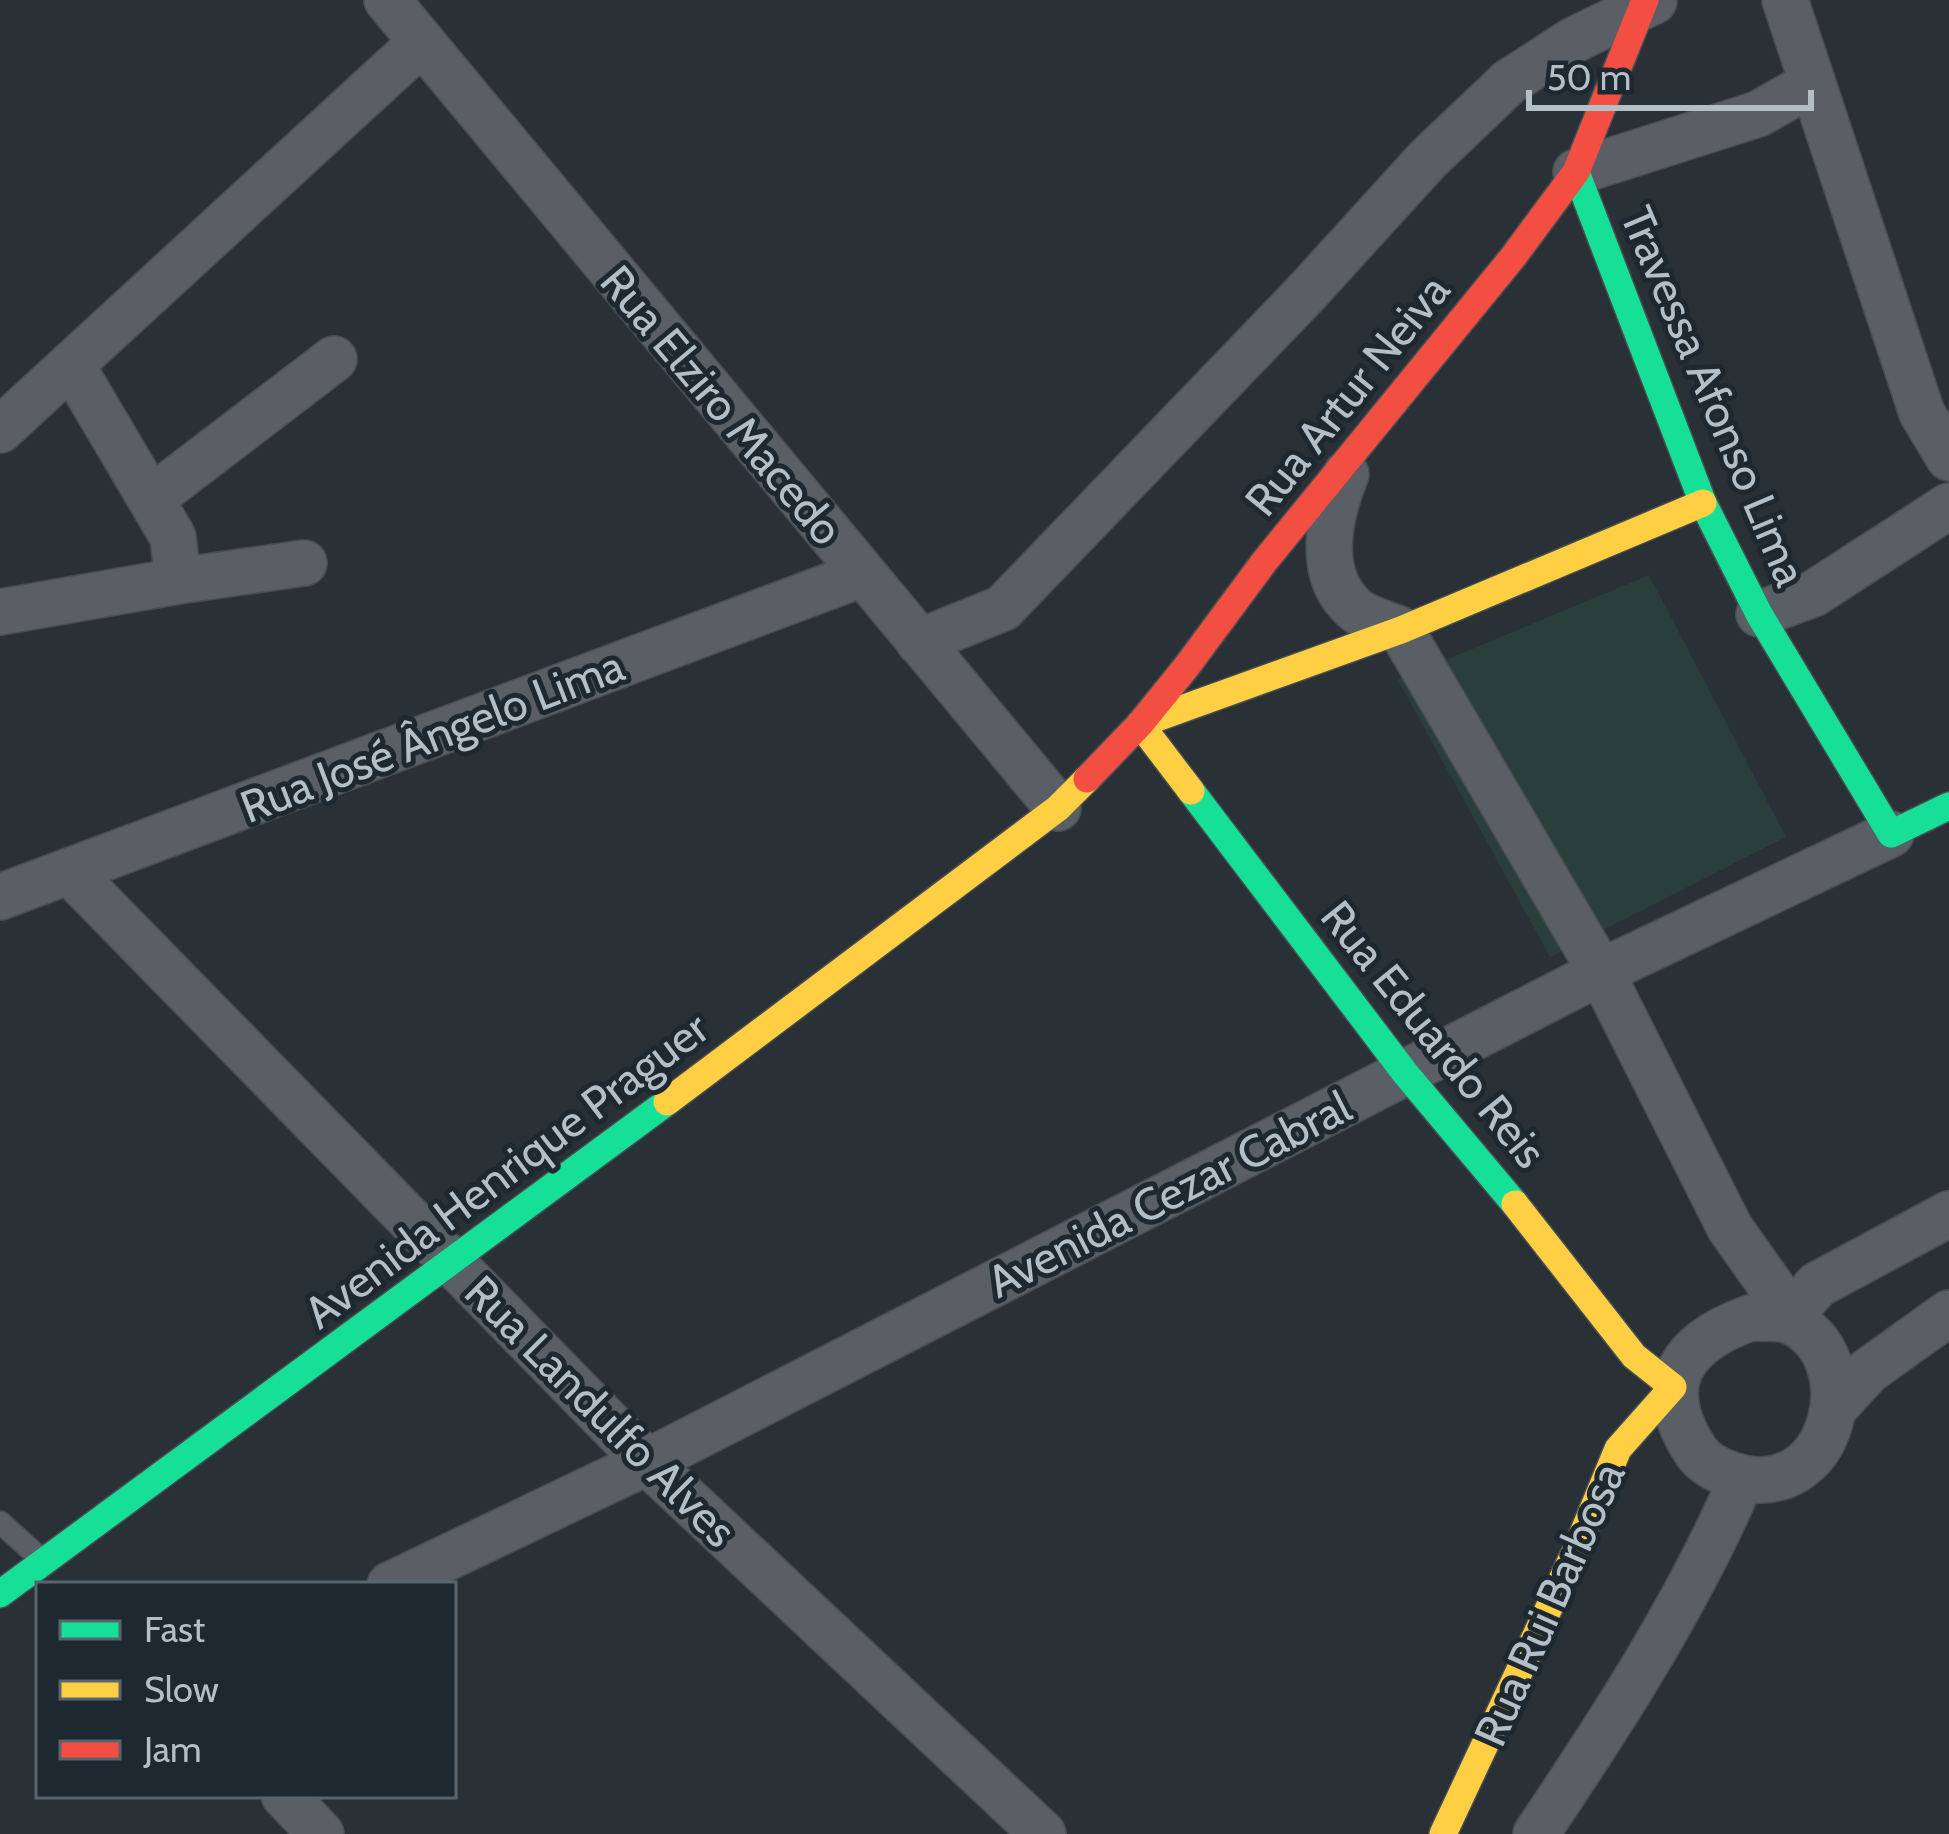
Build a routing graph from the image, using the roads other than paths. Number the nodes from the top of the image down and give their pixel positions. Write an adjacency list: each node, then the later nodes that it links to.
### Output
1 (388, 0): 4 (street, Rua Elziro Macedo)
2 (1785, 0): 5 (street)
3 (1647, 2): 6 (main road, Rua Artur Neiva); 21 (street)
4 (422, 41): 8 (street); 16 (street, Rua Elziro Macedo)
5 (1811, 84): 6 (street); 11 (street)
6 (1576, 172): 10 (main road, Rua Artur Neiva); 13 (main road, Travessa Afonso Lima)
7 (334, 359): 12 (street)
8 (72, 366): 9 (street); 12 (street)
9 (0, 430)
10 (1354, 455): 20 (street); 22 (main road, Rua Artur Neiva)
11 (1949, 458)
12 (152, 498): 17 (street)
13 (1703, 503): 19 (main road, Travessa Afonso Lima); 20 (main road)
14 (1949, 506): 19 (street)
15 (304, 563): 17 (street)
16 (862, 574): 21 (street, Rua Elziro Macedo); 26 (street, Rua José Ângelo Lima)
17 (178, 581): 18 (street)
18 (0, 612)
19 (1759, 614): 25 (main road, Travessa Afonso Lima)
20 (1401, 629): 22 (main road); 28 (street)
21 (919, 642): 24 (street, Rua Elziro Macedo)
22 (1140, 724): 24 (main road, Rua Artur Neiva); 29 (main road, Rua Eduardo Reis)
23 (1949, 806): 25 (main road, Avenida Cezar Cabral)
24 (1058, 808): 31 (main road, Avenida Henrique Praguer)
25 (1892, 834): 28 (street, Avenida Cezar Cabral)
26 (70, 872): 27 (street, Rua José Ângelo Lima); 31 (street, Rua Landulfo Alves)
27 (0, 897)
28 (1601, 972): 29 (street, Avenida Cezar Cabral); 33 (street)
29 (1405, 1073): 34 (main road, Rua Eduardo Reis); 36 (street, Avenida Cezar Cabral)
30 (1949, 1214): 33 (street)
31 (453, 1264): 36 (street, Rua Landulfo Alves); 39 (main road, Avenida Henrique Praguer)
32 (1949, 1312): 35 (street)
33 (1786, 1320): 34 (street); 35 (street)
34 (1673, 1387): 37 (street); 45 (main road, Rua Rui Barbosa)
35 (1834, 1408): 37 (street)
36 (647, 1462): 40 (street, Avenida Cezar Cabral); 44 (street, Rua Landulfo Alves)
37 (1742, 1478): 46 (street, Rua Rui Barbosa)
38 (0, 1522): 39 (lane)
39 (58, 1574): 41 (main road, Avenida Henrique Praguer)
40 (396, 1582)
41 (0, 1594)
42 (287, 1798): 43 (street)
43 (321, 1834)
44 (1043, 1834)
45 (1443, 1834)
46 (1536, 1834)

